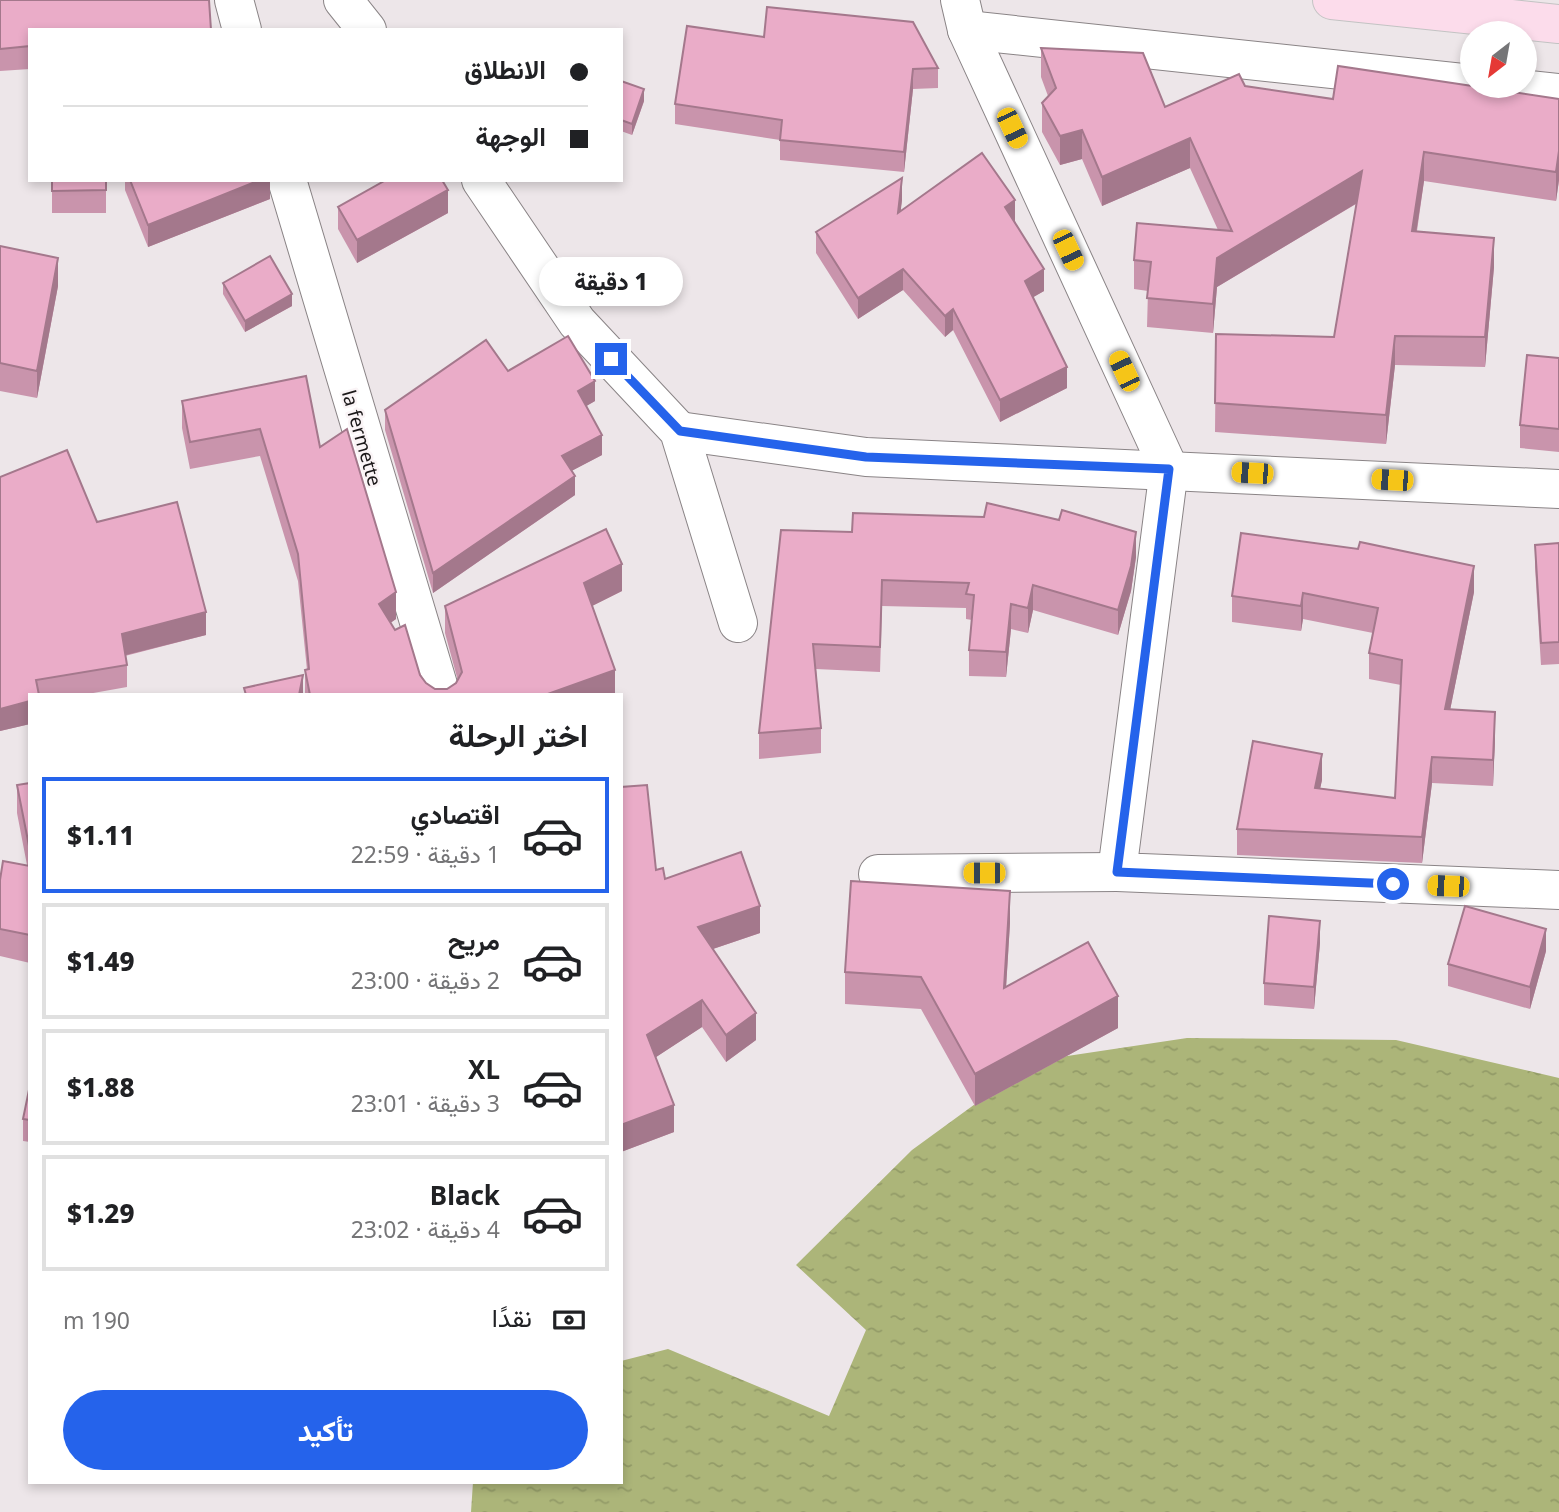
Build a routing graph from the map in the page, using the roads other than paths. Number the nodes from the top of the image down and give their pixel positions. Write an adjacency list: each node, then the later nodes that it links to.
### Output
1 (233, 0): 6 (street)
2 (343, 0): 7 (street)
3 (1332, 0): 5 (main road)
4 (964, 15): 8 (street); 14 (street)
5 (1559, 24)
6 (241, 28)
7 (365, 28)
8 (1460, 82)
9 (1537, 91): 10 (street)
10 (1559, 93)
11 (287, 182): 17 (street, la fermette)
12 (482, 182): 13 (street)
13 (680, 431): 14 (street); 16 (street)
14 (1169, 469): 15 (street); 18 (street)
15 (1559, 489)
16 (738, 623)
17 (440, 693)
18 (1117, 872): 19 (street); 20 (street)
19 (878, 874)
20 (1559, 890)

